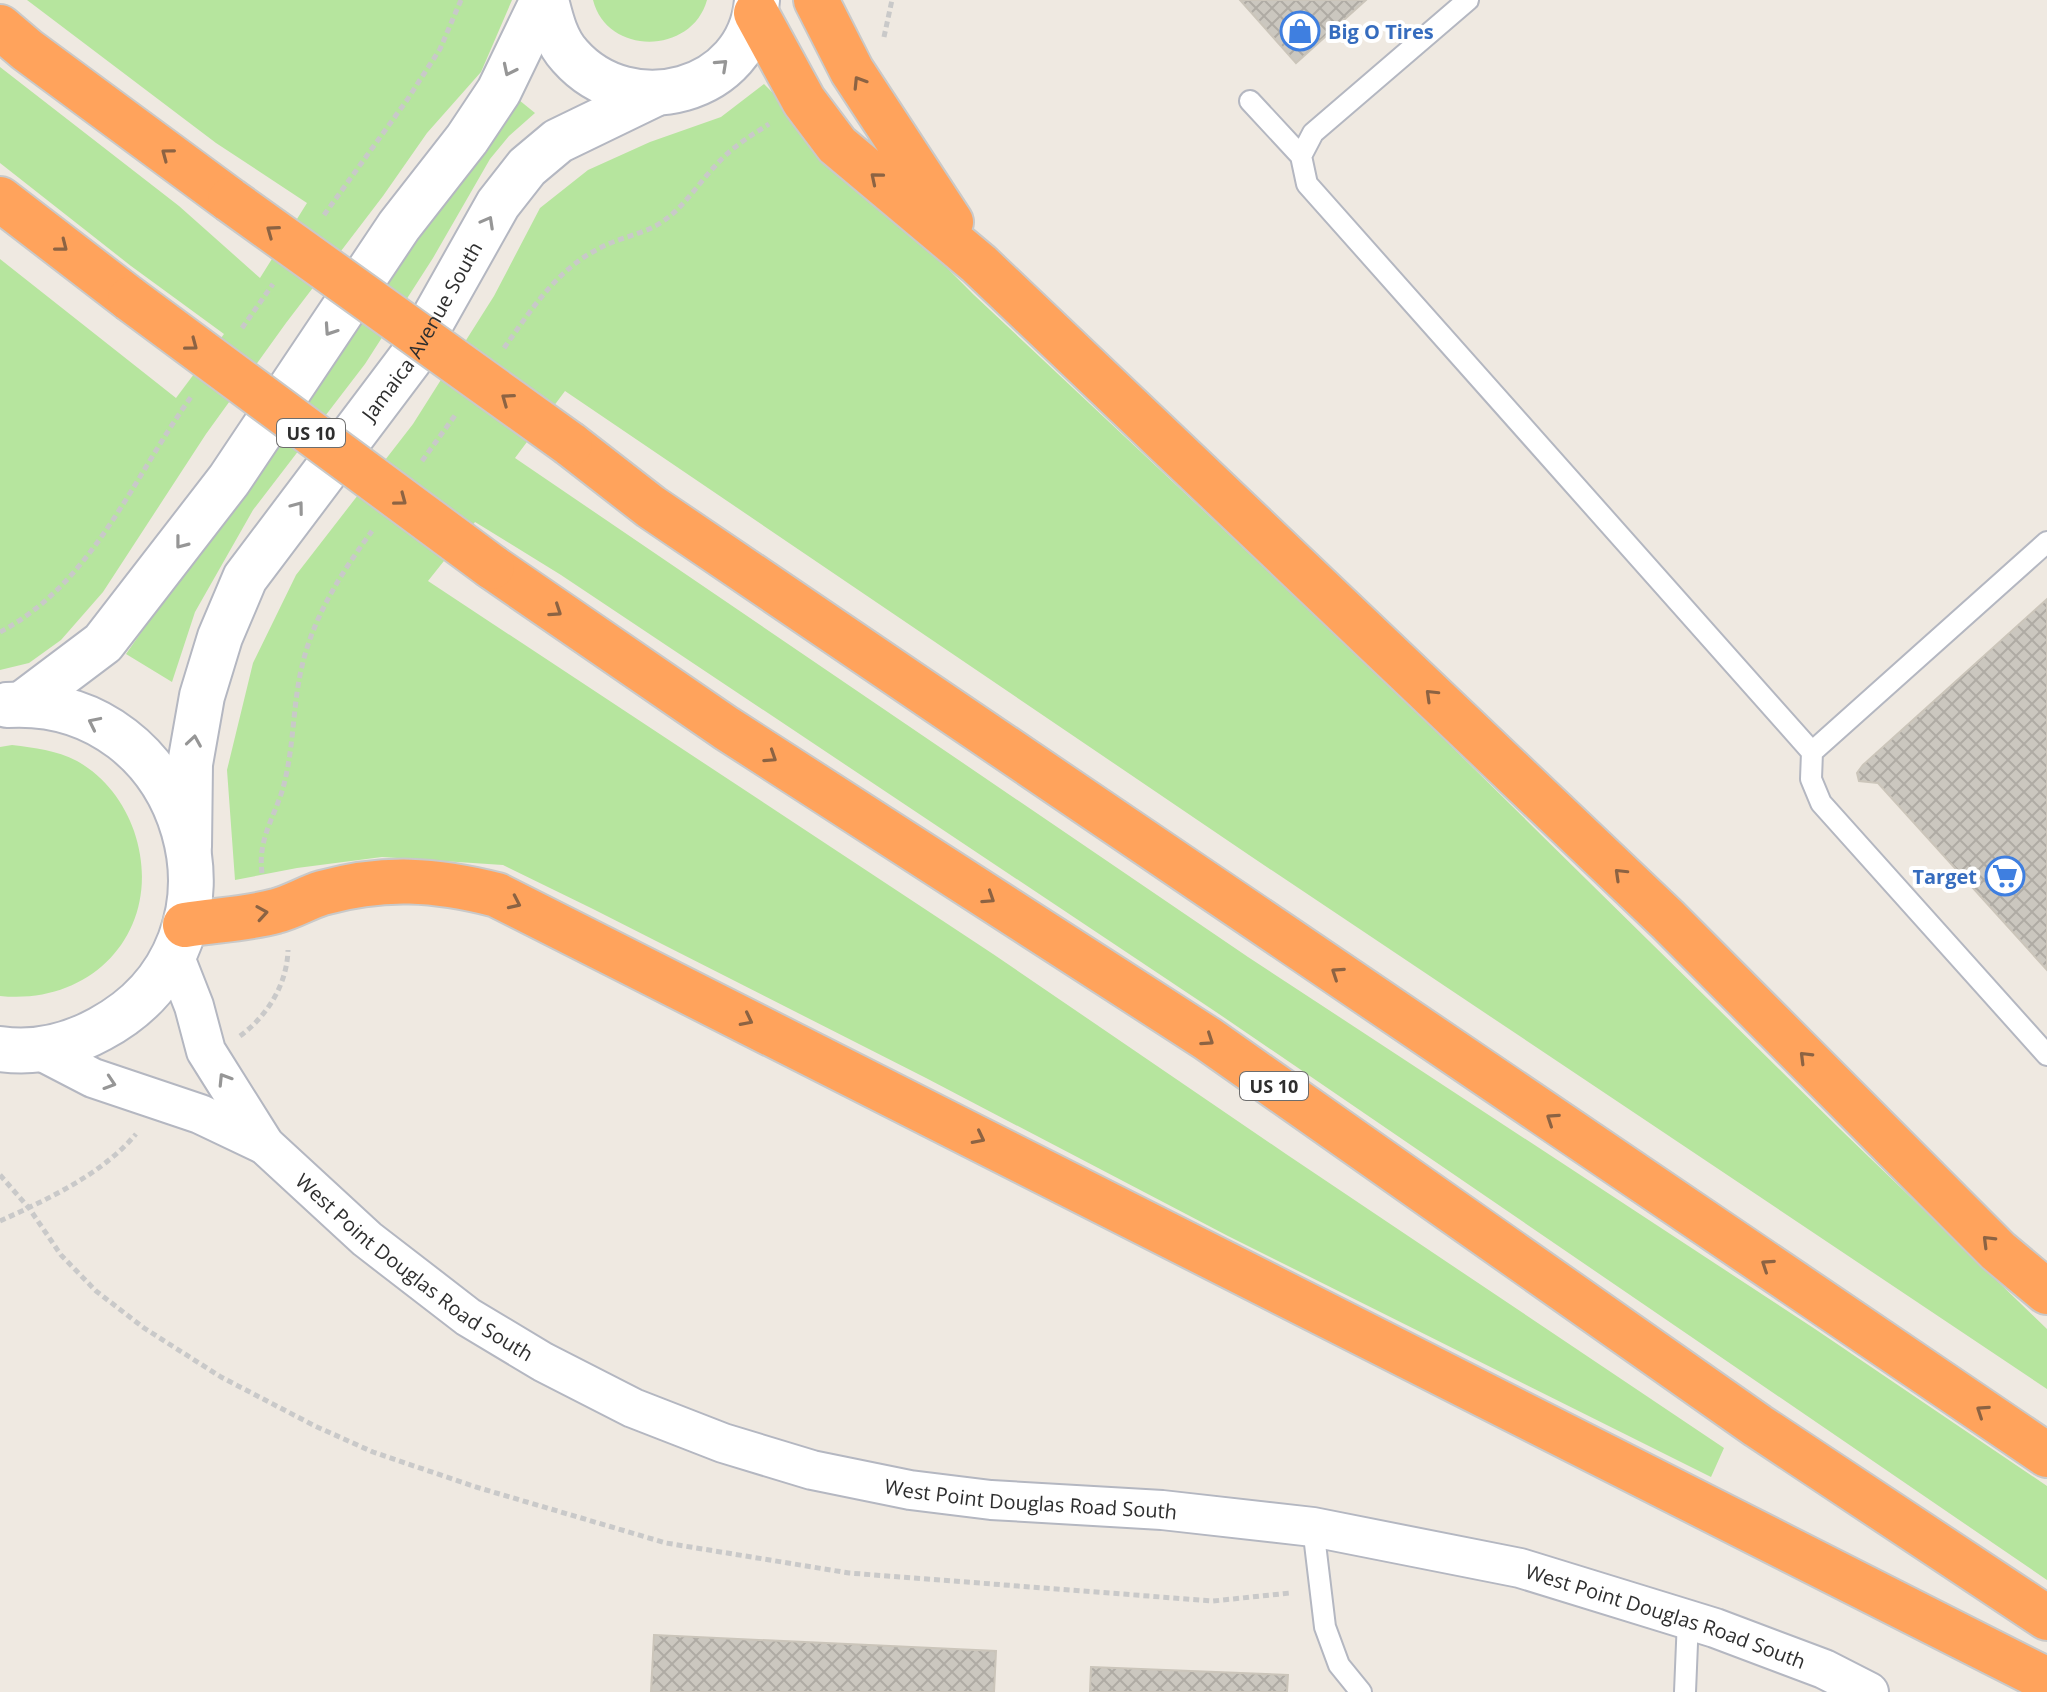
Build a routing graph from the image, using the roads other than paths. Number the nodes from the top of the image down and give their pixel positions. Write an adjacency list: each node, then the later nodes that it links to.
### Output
1 (544, 0): 6 (main road); 12 (main road, one-way to 12)
2 (816, 0): 10 (highway, one-way to 2)
3 (1468, 0): 8 (lane)
4 (756, 7): 6 (main road, one-way to 4); 10 (highway, one-way to 4)
5 (0, 27): 20 (highway, one-way to 5, bridge)
6 (653, 95): 14 (main road, Jamaica Avenue South, one-way to 6)
7 (1250, 101): 8 (lane)
8 (1301, 156): 13 (lane)
9 (0, 199): 22 (highway, US 10, one-way to 22, bridge)
10 (979, 264): 19 (highway, one-way to 10)
11 (2047, 542): 13 (lane)
12 (11, 705): 14 (main road, one-way to 12)
13 (1812, 752): 17 (lane)
14 (189, 847): 15 (main road)
15 (180, 940): 16 (main road); 18 (street, West Point Douglas Road South, one-way to 15); 24 (highway, one-way to 24)
16 (14, 1055): 18 (street, West Point Douglas Road South, one-way to 18)
17 (2047, 1055)
18 (265, 1145): 21 (street, West Point Douglas Road South)
19 (2047, 1292)
20 (2047, 1455)
21 (1313, 1527): 23 (street, West Point Douglas Road South); 25 (lane)
22 (2047, 1618)
23 (1688, 1619): 26 (lane); 27 (street, West Point Douglas Road South)
24 (2047, 1680)
25 (1361, 1692)
26 (1685, 1692)
27 (1869, 1692)

